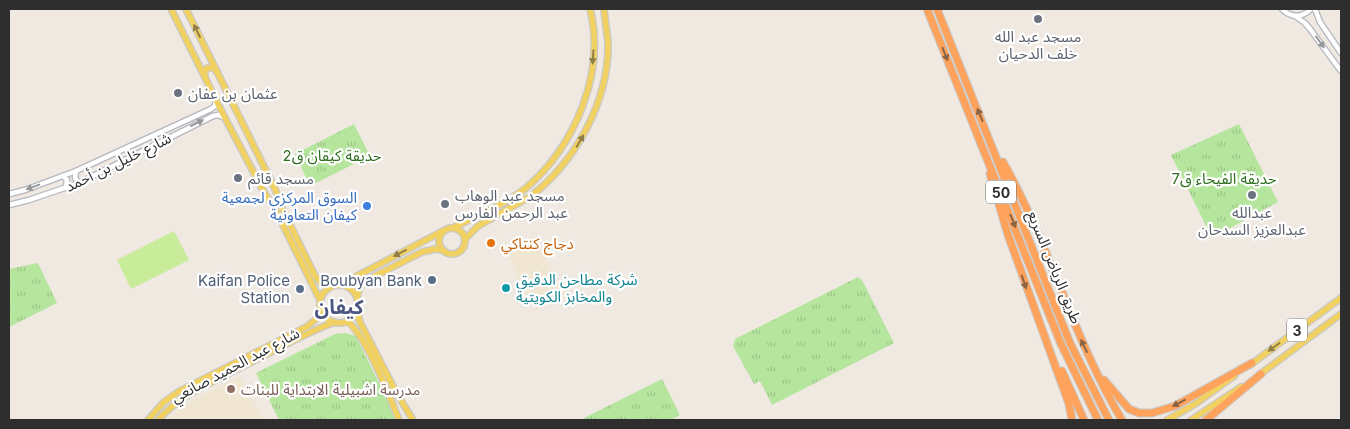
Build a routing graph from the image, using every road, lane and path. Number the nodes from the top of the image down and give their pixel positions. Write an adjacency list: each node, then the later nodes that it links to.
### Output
1 (171, 9): 17 (main road)
2 (186, 9): 16 (main road, one-way to 2)
3 (590, 9): 12 (main road)
4 (604, 9): 11 (main road)
5 (927, 9): 25 (highway, طريق الرياض السريع / 50, one-way to 25)
6 (937, 9): 27 (highway, طريق الرياض السريع / 50, one-way to 6)
7 (1282, 9): 10 (street)
8 (1311, 9): 10 (street)
9 (1314, 9): 15 (street)
10 (1294, 16): 19 (street, one-way to 19)
11 (605, 20): 12 (main road); 13 (main road)
12 (593, 21): 14 (main road)
13 (607, 34): 14 (main road); 22 (main road)
14 (594, 35): 21 (main road, one-way to 21)
15 (1341, 53)
16 (208, 54): 17 (main road); 18 (main road)
17 (197, 61): 20 (main road)
18 (216, 70): 20 (main road); 26 (main road)
19 (1341, 71)
20 (204, 76): 23 (main road)
21 (590, 80): 22 (main road); 31 (main road)
22 (603, 82): 34 (main road, one-way to 22)
23 (216, 99): 24 (main road); 29 (street, شارع خليل بن أحمد)
24 (225, 118): 28 (main road); 32 (street, شارع خليل بن أحمد, one-way to 24)
25 (978, 135): 58 (highway, one-way to 58); 69 (highway, طريق الرياض السريع / 50, one-way to 69)
26 (249, 137): 28 (main road); 30 (main road)
27 (991, 142): 60 (highway, one-way to 27); 70 (highway, طريق الرياض السريع / 50)
28 (238, 144): 33 (main road)
29 (131, 146): 32 (street); 35 (street, شارع خليل بن أحمد)
30 (256, 150): 33 (main road); 39 (main road)
31 (557, 153): 34 (main road); 45 (main road)
32 (136, 155): 37 (street, شارع خليل بن أحمد)
33 (244, 156): 42 (main road)
34 (568, 159): 47 (main road)
35 (76, 171): 36 (street, شارع خليل بن أحمد); 37 (street)
36 (63, 176): 38 (street); 40 (street, شارع خليل بن أحمد, one-way to 40)
37 (79, 183): 38 (street, شارع خليل بن أحمد)
38 (66, 188): 43 (street, شارع خليل بن أحمد)
39 (275, 189): 42 (main road); 50 (main road)
40 (19, 192): 41 (street, شارع خليل بن أحمد); 43 (street)
41 (9, 194)
42 (265, 194): 52 (main road)
43 (21, 202): 44 (street, شارع خليل بن أحمد)
44 (9, 204)
45 (452, 228): 46 (main road); 47 (main road)
46 (443, 231): 48 (main road); 49 (main road, one-way to 49)
47 (465, 239): 48 (main road)
48 (443, 250): 53 (main road)
49 (342, 285): 50 (main road); 53 (main road)
50 (332, 286): 52 (main road)
51 (1341, 298): 59 (main road, 3, one-way to 59)
52 (320, 300): 54 (main road)
53 (357, 302): 56 (main road); 63 (main road)
54 (321, 310): 57 (main road); 64 (main road, شارع عبد الحميد صانعي)
55 (1341, 314): 61 (main road, 3)
56 (347, 321): 57 (main road); 66 (main road)
57 (335, 322): 65 (main road, شارع عبد الحميد صانعي)
58 (1049, 346): 67 (highway); 68 (highway)
59 (1252, 363): 60 (highway, one-way to 60); 72 (main road, 3)
60 (1096, 369): 62 (highway)
61 (1261, 374): 73 (main road, 3); 74 (highway)
62 (1118, 416): 71 (highway)
63 (412, 418): 66 (main road)
64 (148, 420)
65 (158, 420)
66 (399, 420)
67 (1072, 420)
68 (1084, 420)
69 (1098, 420)
70 (1109, 420)
71 (1122, 420)
72 (1167, 420)
73 (1191, 420)
74 (1206, 420)

